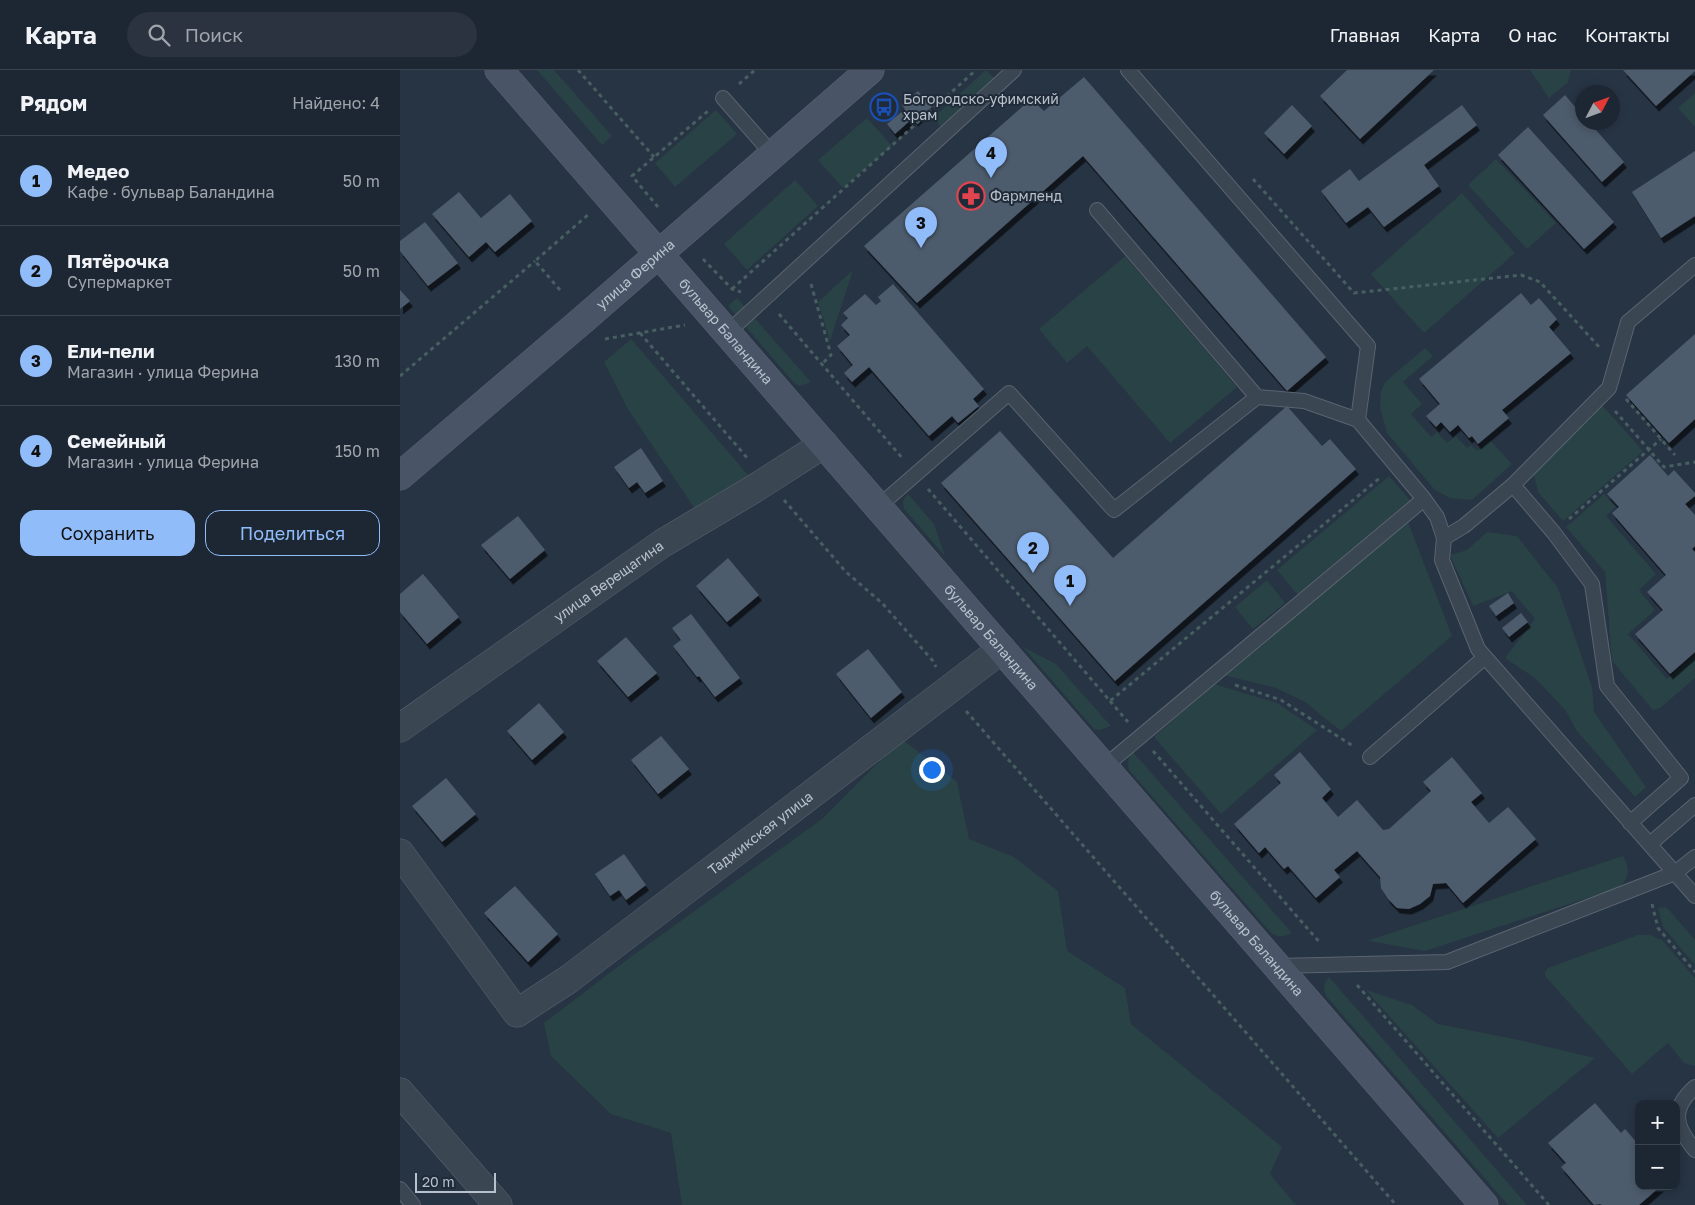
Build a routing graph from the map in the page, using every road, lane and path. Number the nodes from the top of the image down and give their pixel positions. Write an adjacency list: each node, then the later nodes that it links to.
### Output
1 (498, 70): 15 (main road, бульвар Баландина)
2 (578, 70): 10 (path)
3 (756, 70): 8 (path)
4 (870, 70): 9 (main road, улица Ферина)
5 (976, 70): 20 (path)
6 (1014, 70): 18 (lane)
7 (1128, 70): 33 (lane)
8 (723, 98): 9 (lane); 10 (path)
9 (773, 155): 15 (main road, улица Ферина)
10 (654, 157): 12 (path)
11 (1249, 174): 27 (path)
12 (658, 206)
13 (1097, 210): 31 (lane)
14 (591, 212): 17 (path)
15 (659, 254): 25 (main road, бульвар Баландина); 41 (main road, улица Ферина)
16 (703, 258): 20 (path)
17 (535, 262): 21 (path); 29 (path)
18 (804, 262): 22 (lane); 28 (path)
19 (1695, 265): 27 (lane)
20 (732, 289): 22 (path)
21 (560, 290)
22 (765, 298): 25 (lane); 28 (path)
23 (686, 325): 24 (path)
24 (640, 333): 26 (path); 42 (path)
25 (727, 333): 35 (main road, бульвар Баландина)
26 (605, 339)
27 (1617, 361): 32 (lane)
28 (822, 364): 40 (path)
29 (400, 376)
30 (1620, 392): 34 (path)
31 (1257, 396): 33 (lane); 40 (lane)
32 (1601, 396): 36 (path); 43 (lane)
33 (1358, 420): 39 (lane)
34 (1661, 439): 36 (path); 37 (path)
35 (824, 444): 42 (street, улица Верещагина); 45 (main road, бульвар Баландина)
36 (1649, 450): 38 (path); 46 (path)
37 (1676, 455)
38 (1695, 462)
39 (1396, 464): 40 (path); 44 (lane)
40 (916, 474): 45 (lane)
41 (400, 476)
42 (767, 481): 51 (path); 52 (street, улица Верещагина)
43 (1513, 485): 46 (lane); 47 (lane)
44 (1424, 499): 47 (lane); 50 (lane)
45 (878, 507): 48 (main road, бульвар Баландина)
46 (1554, 533): 56 (lane)
47 (1444, 538): 49 (lane)
48 (1002, 649): 51 (street, Таджикская улица); 54 (main road, бульвар Баландина)
49 (1485, 657): 53 (lane); 56 (lane)
50 (1211, 678): 53 (path); 54 (lane)
51 (948, 690): 58 (street, Таджикская улица); 71 (path)
52 (400, 728)
53 (1370, 757)
54 (1104, 767): 63 (main road, бульвар Баландина)
55 (1695, 805): 57 (lane)
56 (1630, 823): 57 (lane)
57 (1650, 844): 60 (lane)
58 (400, 853)
59 (1695, 857): 60 (lane)
60 (1675, 873): 61 (lane); 62 (lane)
61 (1647, 884): 63 (lane); 64 (path)
62 (1695, 896)
63 (1277, 966): 72 (main road, бульвар Баландина)
64 (1695, 972)
65 (1695, 1087): 67 (lane)
66 (400, 1092): 70 (street)
67 (1695, 1150)
68 (400, 1189): 69 (lane)
69 (414, 1205)
70 (498, 1205)
71 (1396, 1205)
72 (1484, 1205)

